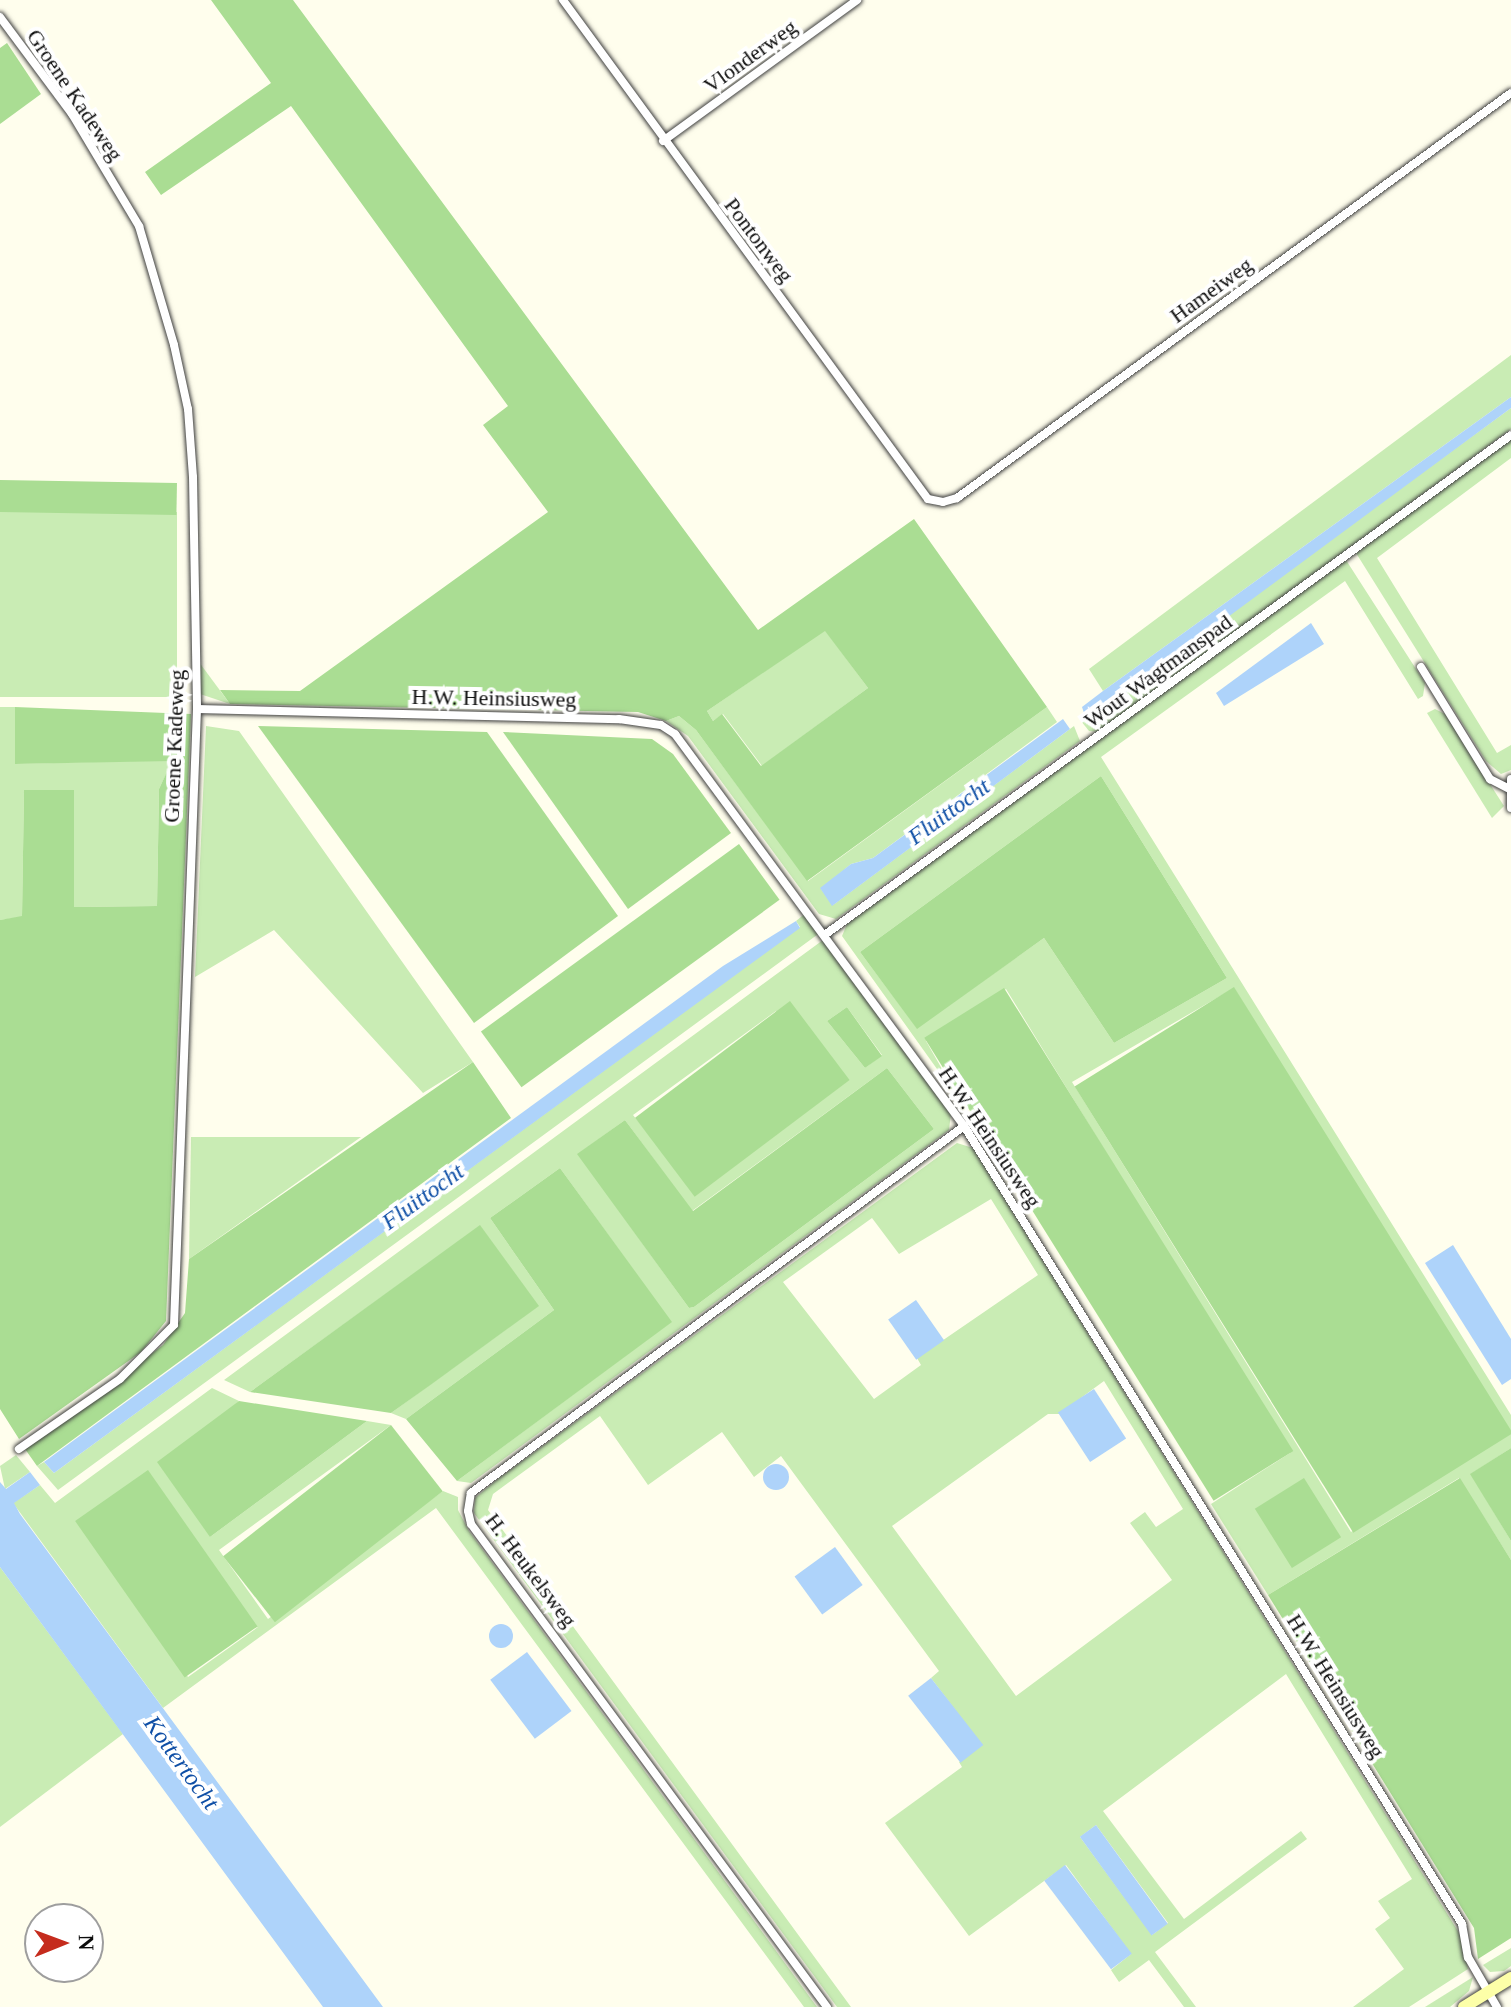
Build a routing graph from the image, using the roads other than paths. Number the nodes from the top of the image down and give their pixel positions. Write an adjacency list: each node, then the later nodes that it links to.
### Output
1 (563, 0): 5 (street, Pontonweg)
2 (857, 0): 5 (street, Vlonderweg)
3 (0, 17): 9 (street, Groene Kadeweg)
4 (1511, 93): 7 (street, Hameiweg)
5 (663, 141): 7 (street, Pontonweg)
6 (1511, 435): 12 (street, Wout Wagtmanspad)
7 (928, 499)
8 (1421, 667): 10 (street)
9 (197, 709): 12 (street, H.W. Heinsiusweg); 14 (street, Groene Kadeweg)
10 (1510, 783): 11 (street)
11 (1511, 808)
12 (826, 934): 13 (street, H.W. Heinsiusweg)
13 (964, 1126): 16 (street, H.W. Heinsiusweg); 17 (street, H. Heukelsweg)
14 (19, 1449)
15 (1511, 1978): 16 (street)
16 (1488, 1993): 18 (street); 19 (street, H.W. Heinsiusweg)
17 (827, 2007)
18 (1464, 2007)
19 (1497, 2007)

